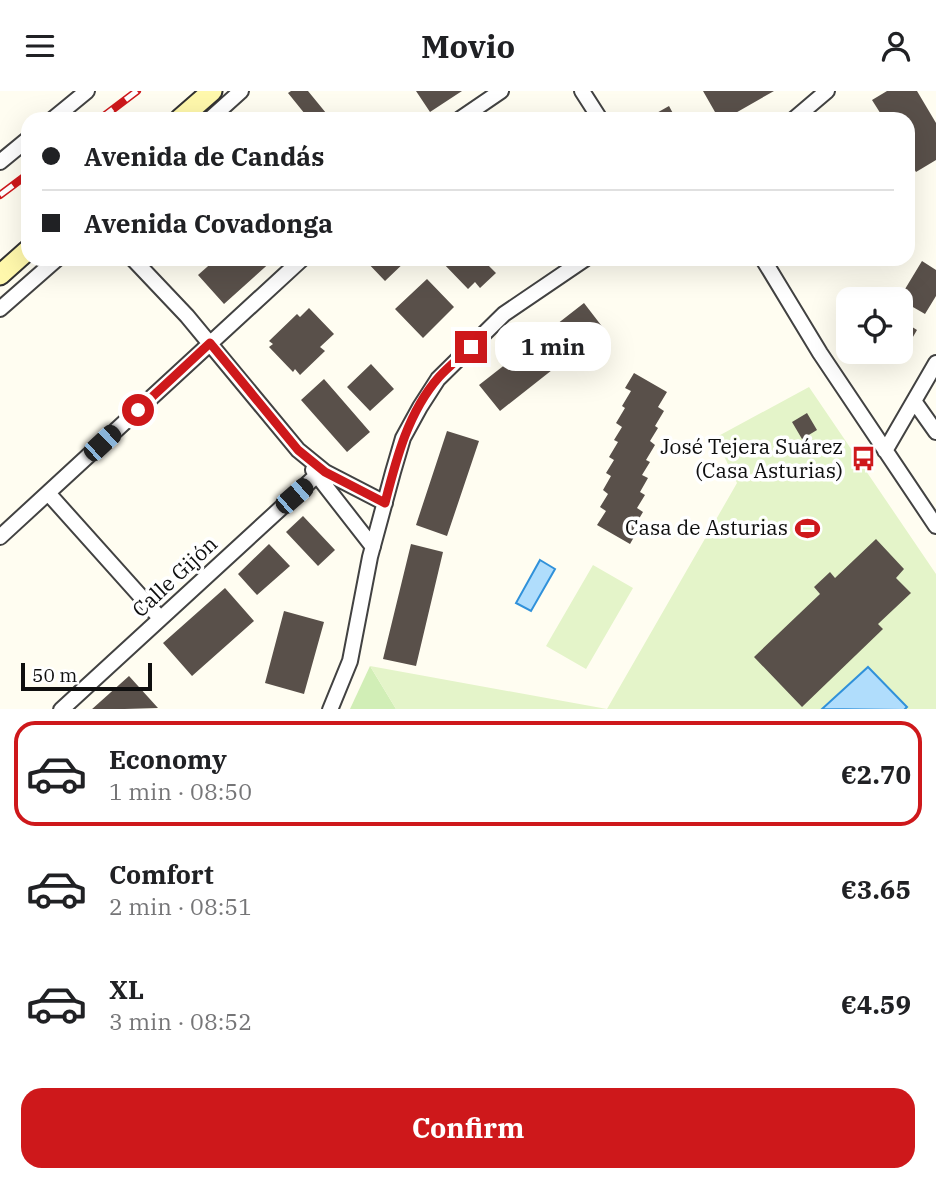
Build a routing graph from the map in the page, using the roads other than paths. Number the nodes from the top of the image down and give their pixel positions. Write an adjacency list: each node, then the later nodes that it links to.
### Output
1 (87, 91): 7 (street)
2 (212, 91): 8 (main road)
3 (241, 91): 9 (street)
4 (501, 91): 10 (street)
5 (582, 91): 11 (street)
6 (823, 92): 12 (street)
7 (62, 112)
8 (188, 112)
9 (218, 112)
10 (470, 112)
11 (596, 112)
12 (802, 112)
13 (21, 145): 14 (street)
14 (0, 162)
15 (21, 256): 21 (main road)
16 (49, 266): 22 (street)
17 (139, 266): 23 (street)
18 (294, 266): 23 (street)
19 (575, 266): 31 (street)
20 (767, 266): 28 (street)
21 (0, 275)
22 (0, 309)
23 (210, 343): 27 (street); 30 (street)
24 (936, 363): 25 (street)
25 (914, 401): 26 (street); 28 (street)
26 (936, 432)
27 (298, 450): 29 (street); 31 (street)
28 (885, 451): 32 (street)
29 (317, 475): 34 (street); 35 (street, Calle Gijón)
30 (48, 493): 33 (street); 35 (street)
31 (385, 503): 34 (street)
32 (936, 526)
33 (0, 537)
34 (373, 547): 37 (street)
35 (160, 618): 36 (street, Calle Gijón)
36 (61, 709)
37 (330, 709)

